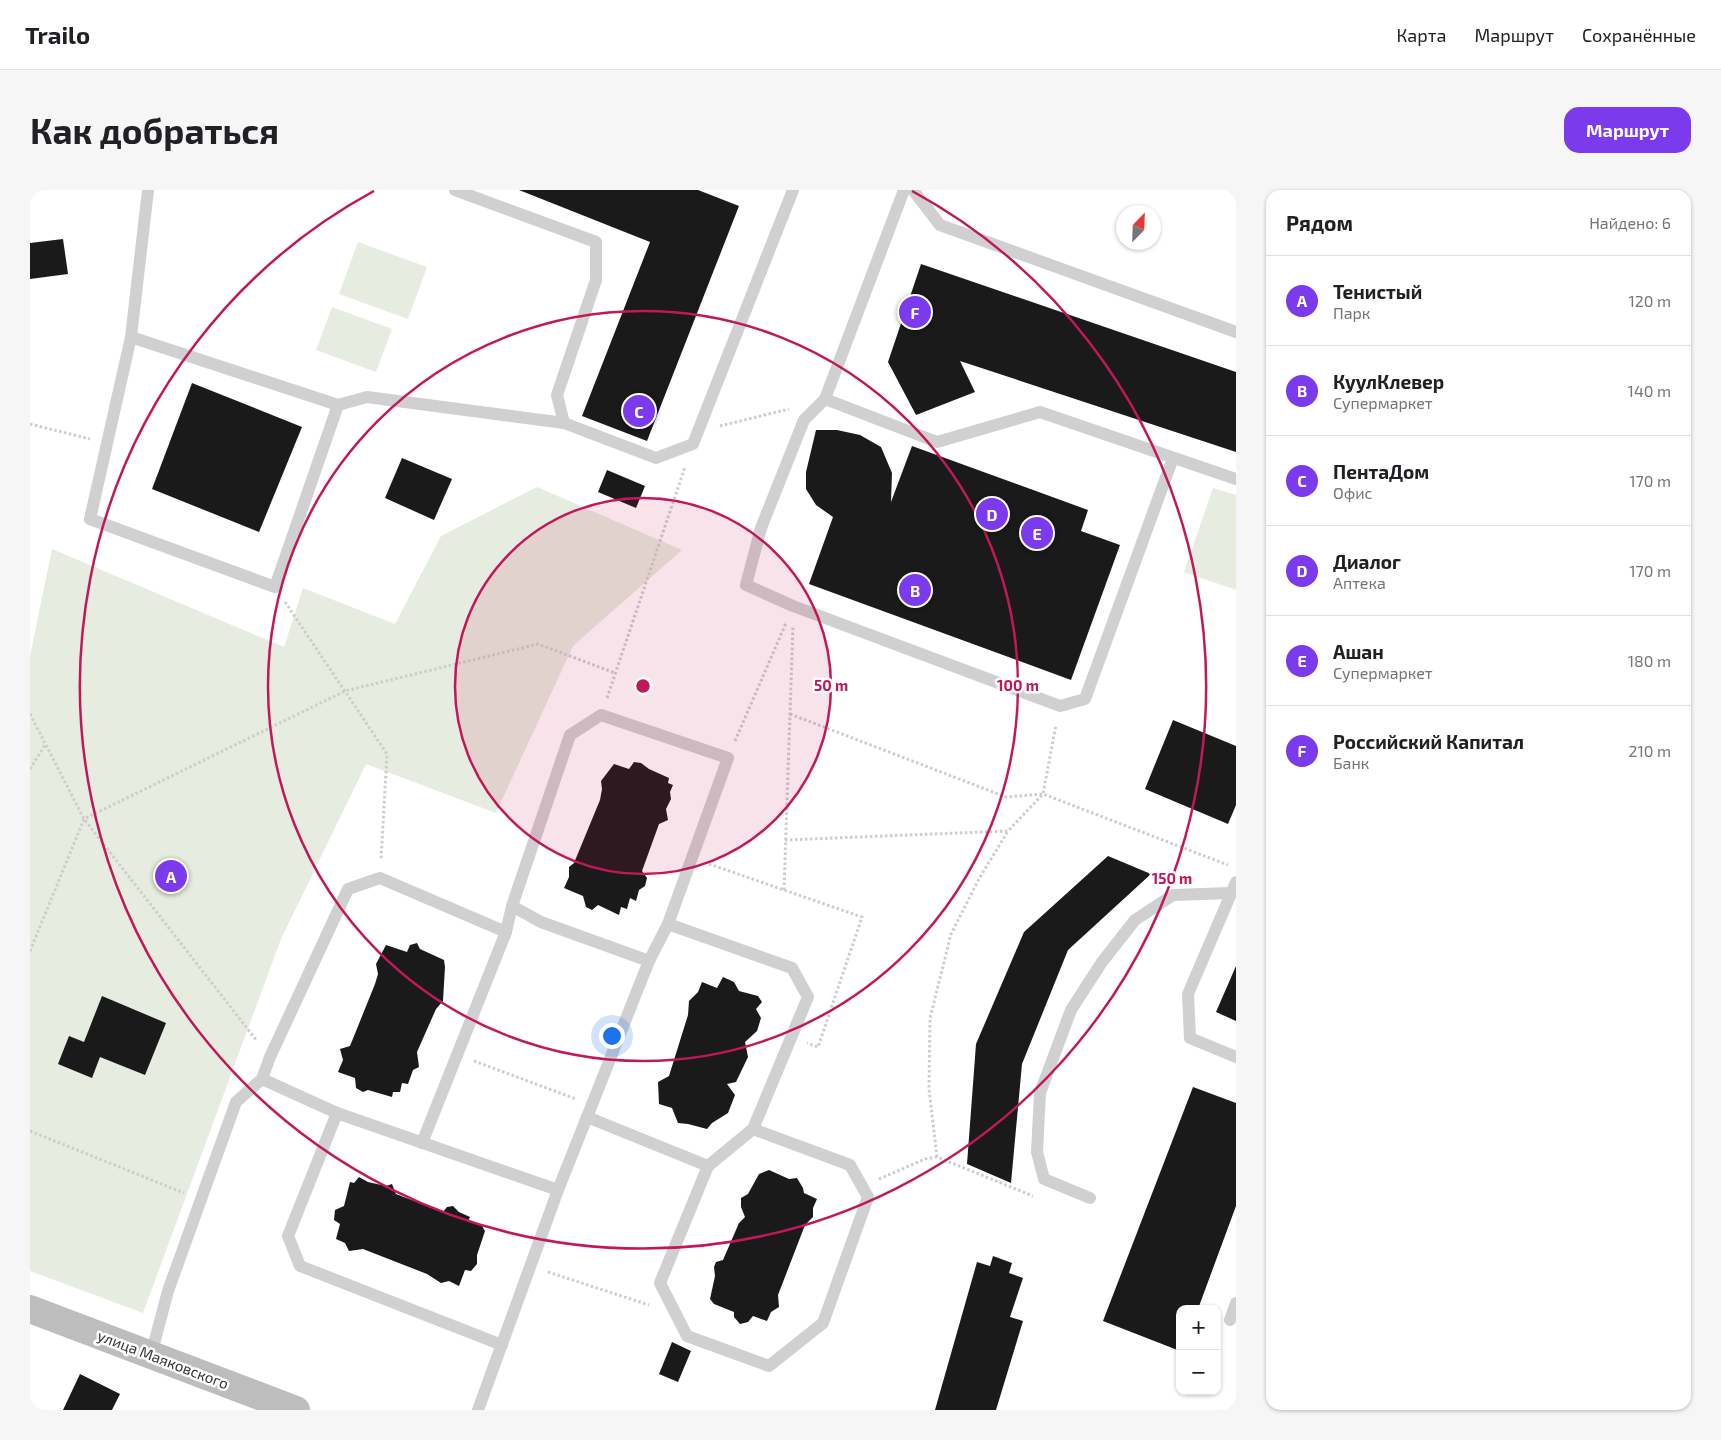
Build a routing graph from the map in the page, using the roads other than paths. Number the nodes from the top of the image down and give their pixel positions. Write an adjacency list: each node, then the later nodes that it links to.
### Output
1 (148, 190): 7 (lane)
2 (455, 190): 10 (lane)
3 (793, 190): 10 (lane)
4 (904, 190): 8 (lane)
5 (912, 190): 6 (lane)
6 (1236, 332)
7 (131, 337): 9 (lane); 9 (lane)
8 (824, 400): 11 (lane); 11 (lane)
9 (338, 404): 10 (lane)
10 (564, 423)
11 (1173, 458): 12 (lane)
12 (1236, 479)
13 (1233, 888): 18 (lane); 26 (lane)
14 (512, 906): 15 (lane); 16 (lane); 17 (lane)
15 (668, 924): 17 (lane); 22 (lane)
16 (506, 932): 19 (lane); 23 (lane)
17 (649, 961): 20 (lane)
18 (1236, 1057)
19 (262, 1080): 21 (lane); 31 (lane)
20 (590, 1111): 24 (lane); 25 (lane)
21 (338, 1113): 23 (lane); 30 (lane)
22 (753, 1129): 24 (lane); 24 (lane)
23 (422, 1143): 25 (lane)
24 (708, 1166)
25 (558, 1190): 30 (lane)
26 (1090, 1198)
27 (1236, 1302): 29 (lane)
28 (30, 1309): 31 (street, улица Маяковского)
29 (1230, 1320)
30 (502, 1345): 33 (lane)
31 (150, 1355): 32 (street, улица Маяковского)
32 (296, 1410)
33 (478, 1410)

